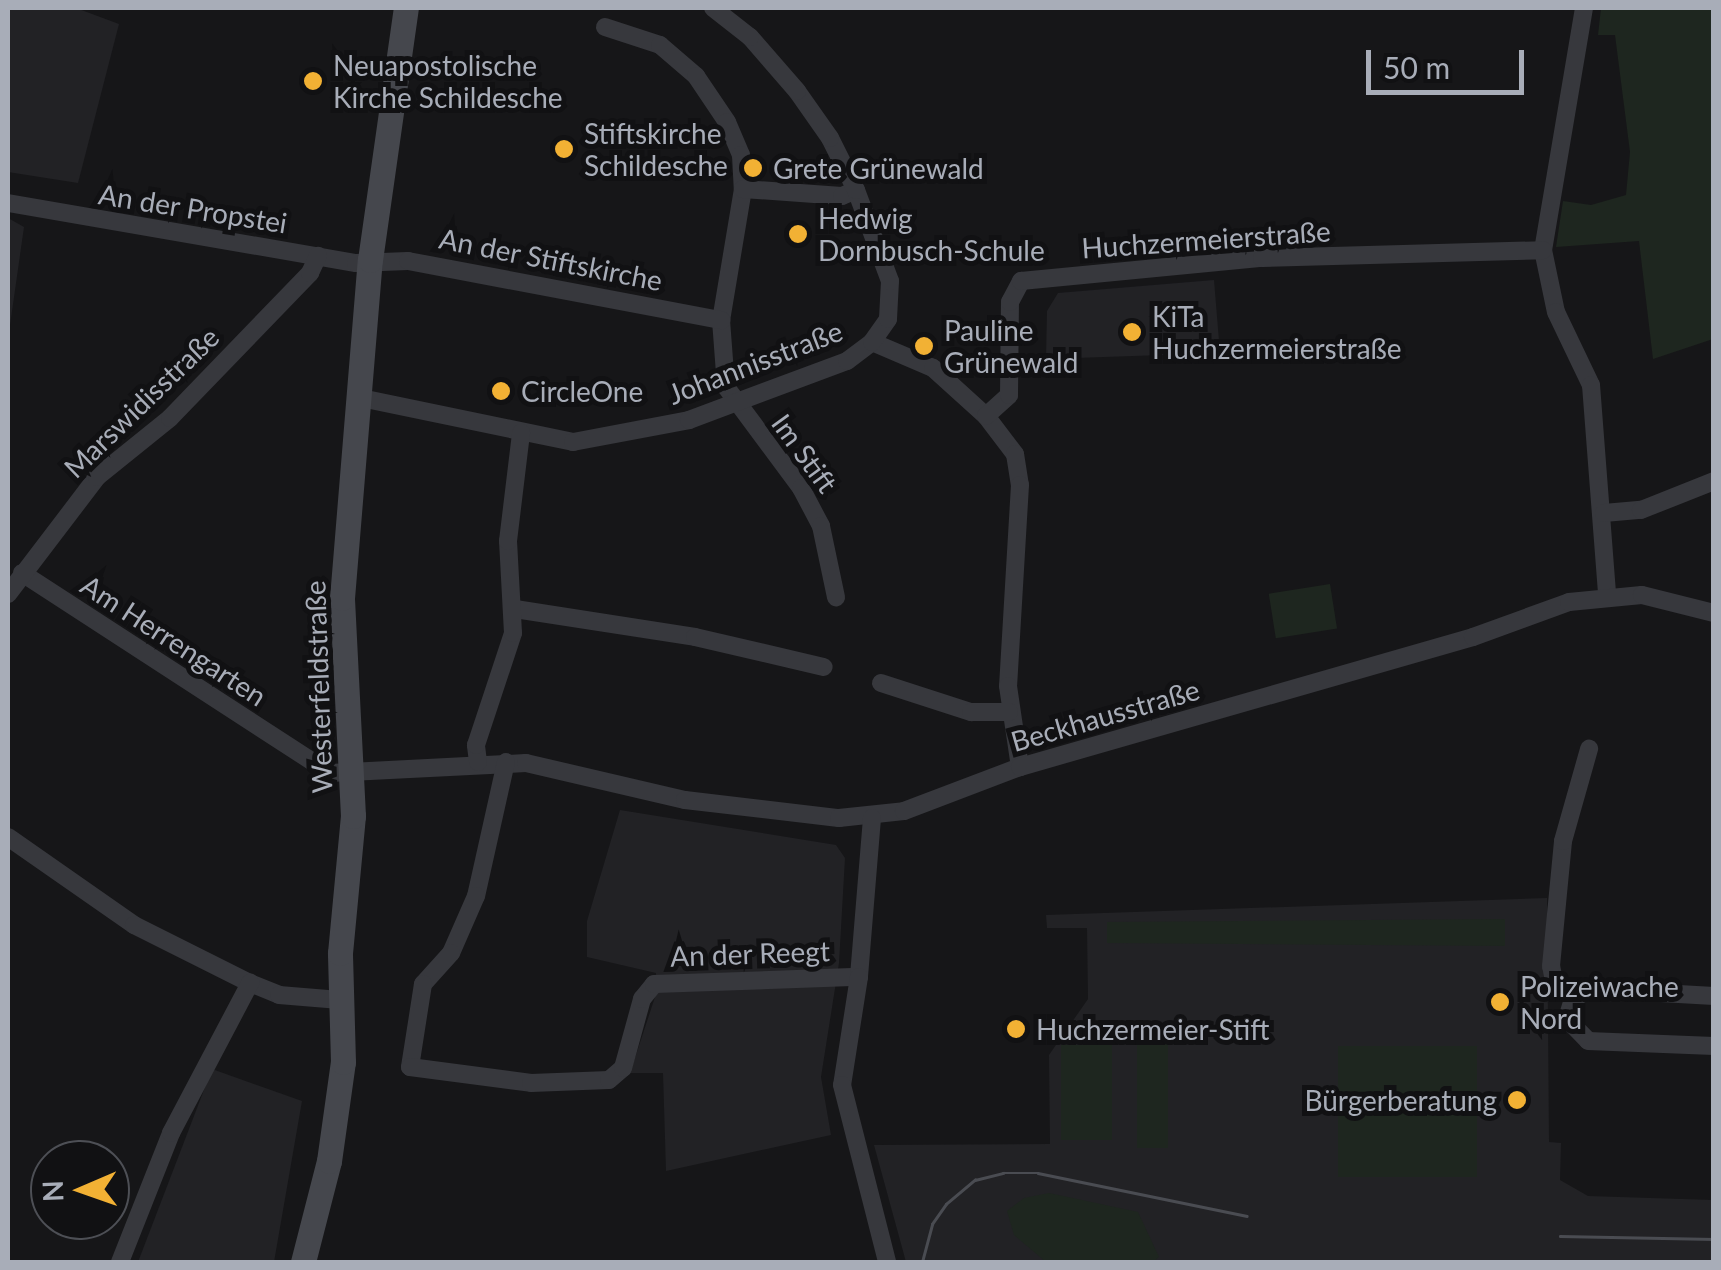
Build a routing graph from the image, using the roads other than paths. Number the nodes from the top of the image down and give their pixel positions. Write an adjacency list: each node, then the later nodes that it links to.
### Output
1 (406, 8): 10 (main road, Westerfeldstraße)
2 (713, 8): 6 (street, Johannisstraße)
3 (1584, 8): 8 (street)
4 (605, 27): 5 (street)
5 (744, 190): 6 (street); 11 (street)
6 (856, 190): 12 (street, Johannisstraße)
7 (8, 203): 9 (street, An der Propstei)
8 (1543, 250): 15 (street, Huchzermeierstraße); 18 (street)
9 (318, 256): 10 (street, An der Propstei); 19 (street, Marswidisstraße)
10 (370, 260): 11 (street, An der Stiftskirche); 13 (main road, Westerfeldstraße)
11 (721, 320): 14 (street)
12 (872, 342): 14 (street, Johannisstraße); 15 (street, Johannisstraße)
13 (361, 398): 16 (street, Johannisstraße); 32 (main road, Westerfeldstraße)
14 (734, 404): 16 (street, Johannisstraße); 22 (street, Im Stift)
15 (986, 416): 27 (street)
16 (521, 433): 23 (street)
17 (1714, 481): 18 (street)
18 (1604, 513): 21 (street)
19 (22, 573): 20 (street, Marswidisstraße); 32 (street, Am Herrengarten)
20 (8, 594)
21 (1607, 595): 24 (street, Beckhausstraße); 31 (street, Beckhausstraße)
22 (836, 597)
23 (514, 609): 25 (street); 29 (street)
24 (1714, 614)
25 (824, 667)
26 (881, 683): 27 (street)
27 (1010, 712): 31 (street)
28 (1589, 748): 38 (street)
29 (478, 762): 30 (street, Beckhausstraße); 32 (street, Beckhausstraße)
30 (506, 762): 33 (street, Beckhausstraße); 35 (street, An der Reegt)
31 (1020, 767): 33 (street, Beckhausstraße)
32 (351, 774): 39 (main road, Westerfeldstraße)
33 (872, 818): 35 (street, An der Reegt)
34 (8, 838): 36 (street)
35 (859, 977): 43 (street, An der Reegt)
36 (250, 984): 39 (street); 42 (street)
37 (1714, 996): 38 (street)
38 (1573, 999): 40 (street)
39 (340, 1000): 41 (main road, Westerfeldstraße)
40 (1714, 1046)
41 (306, 1256)
42 (120, 1262)
43 (886, 1262)

